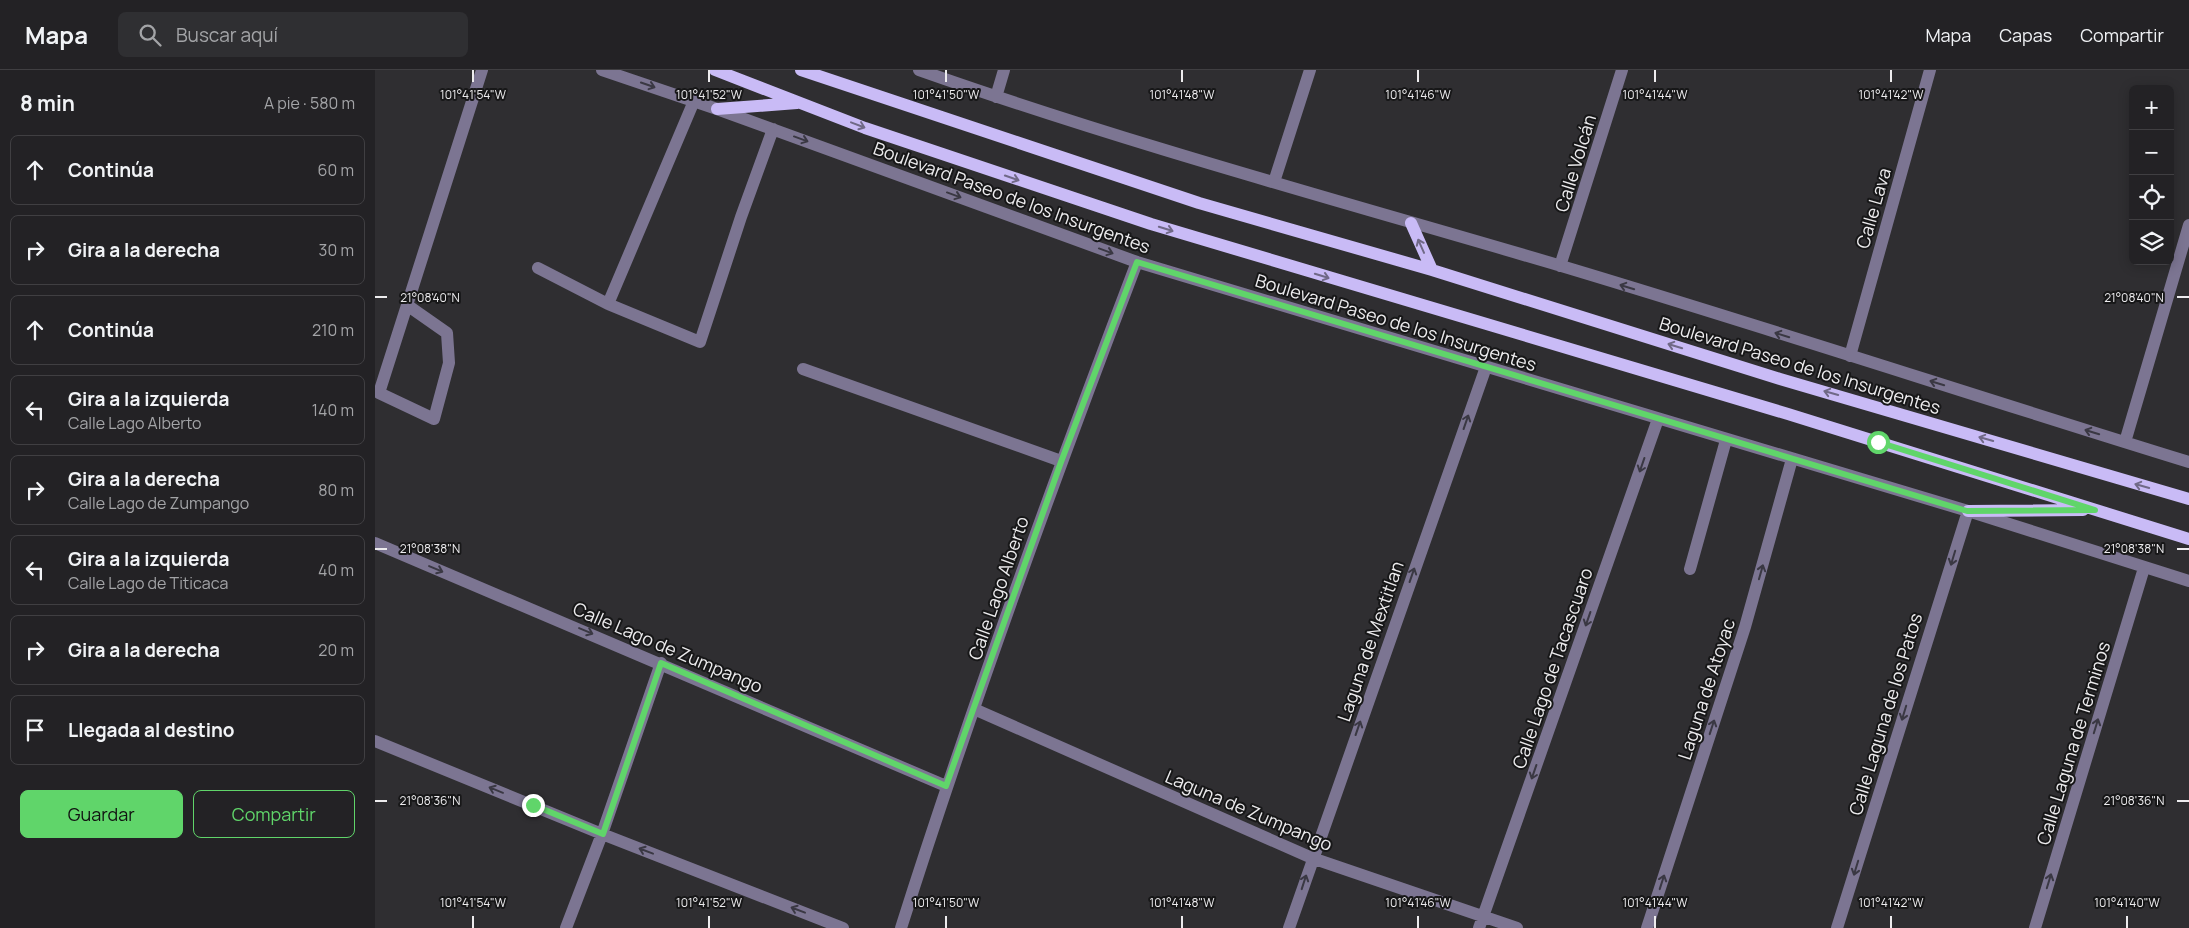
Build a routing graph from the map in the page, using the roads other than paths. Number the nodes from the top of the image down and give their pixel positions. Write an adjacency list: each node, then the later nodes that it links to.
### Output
1 (482, 70): 23 (street)
2 (602, 70): 11 (street, Boulevard Paseo de los Insurgentes, one-way to 11)
3 (715, 70): 12 (main road, Boulevard Paseo de los Insurgentes)
4 (801, 70): 21 (main road, Boulevard Paseo de los Insurgentes)
5 (919, 70): 10 (street, Boulevard Paseo de los Insurgentes)
6 (1004, 70): 10 (street)
7 (1310, 70): 15 (street)
8 (1622, 70): 19 (street, Calle Volcán)
9 (1930, 70): 24 (street, Calle Lava)
10 (996, 97): 15 (street, Boulevard Paseo de los Insurgentes)
11 (694, 101): 13 (street, Boulevard Paseo de los Insurgentes); 22 (street)
12 (800, 102): 13 (main road); 34 (main road, Boulevard Paseo de los Insurgentes, one-way to 34)
13 (717, 109): 14 (street, Boulevard Paseo de los Insurgentes)
14 (773, 129): 18 (street, Boulevard Paseo de los Insurgentes, one-way to 18); 22 (street)
15 (1274, 182): 16 (street, Boulevard Paseo de los Insurgentes)
16 (1411, 222): 19 (street, Boulevard Paseo de los Insurgentes); 21 (main road, one-way to 16)
17 (2189, 225): 29 (street)
18 (1137, 262): 25 (street, Boulevard Paseo de los Insurgentes); 31 (street, Calle Lago Alberto)
19 (1560, 266): 24 (street, Boulevard Paseo de los Insurgentes, one-way to 19)
20 (538, 268): 22 (street)
21 (1431, 270): 33 (main road, Boulevard Paseo de los Insurgentes, one-way to 21)
22 (609, 304)
23 (407, 305): 23 (street)
24 (1850, 356): 29 (street, Boulevard Paseo de los Insurgentes, one-way to 24)
25 (1486, 367): 27 (street, Boulevard Paseo de los Insurgentes); 46 (street, Laguna de Mextitlan, one-way to 25)
26 (803, 369): 31 (street)
27 (1658, 419): 28 (street, Boulevard Paseo de los Insurgentes); 47 (street, Calle Lago de Tacascuaro, one-way to 47)
28 (1726, 440): 30 (street, Boulevard Paseo de los Insurgentes); 39 (street)
29 (2125, 442): 32 (street, Boulevard Paseo de los Insurgentes)
30 (1792, 459): 35 (street, Boulevard Paseo de los Insurgentes); 53 (street, Laguna de Atoyac, one-way to 30)
31 (1061, 462): 42 (street, Calle Lago Alberto)
32 (2189, 462)
33 (2189, 499)
34 (2095, 510): 35 (main road); 36 (main road, Boulevard Paseo de los Insurgentes)
35 (1967, 511): 38 (street, Boulevard Paseo de los Insurgentes); 54 (street, Calle Laguna de los Patos, one-way to 54)
36 (2189, 539)
37 (375, 543): 41 (street, Calle Lago de Zumpango, one-way to 41)
38 (2144, 568): 40 (street, Boulevard Paseo de los Insurgentes); 55 (street, Calle Laguna de Terminos, one-way to 38)
39 (1690, 569)
40 (2189, 581)
41 (661, 663): 44 (street, Calle Lago de Zumpango); 45 (street)
42 (974, 709): 44 (street, Calle Lago Alberto); 46 (street, Laguna de Zumpango)
43 (375, 741): 45 (street, one-way to 43)
44 (946, 786): 50 (street, Calle Lago Alberto)
45 (603, 834): 48 (street); 49 (street, one-way to 45)
46 (1312, 858): 47 (street, Laguna de Zumpango); 51 (street, Laguna de Mextitlan, one-way to 46)
47 (1481, 923): 52 (street, Laguna de Zumpango)
48 (565, 928)
49 (843, 928)
50 (901, 928)
51 (1289, 928)
52 (1517, 928)
53 (1647, 928)
54 (1837, 928)
55 (2035, 928)

